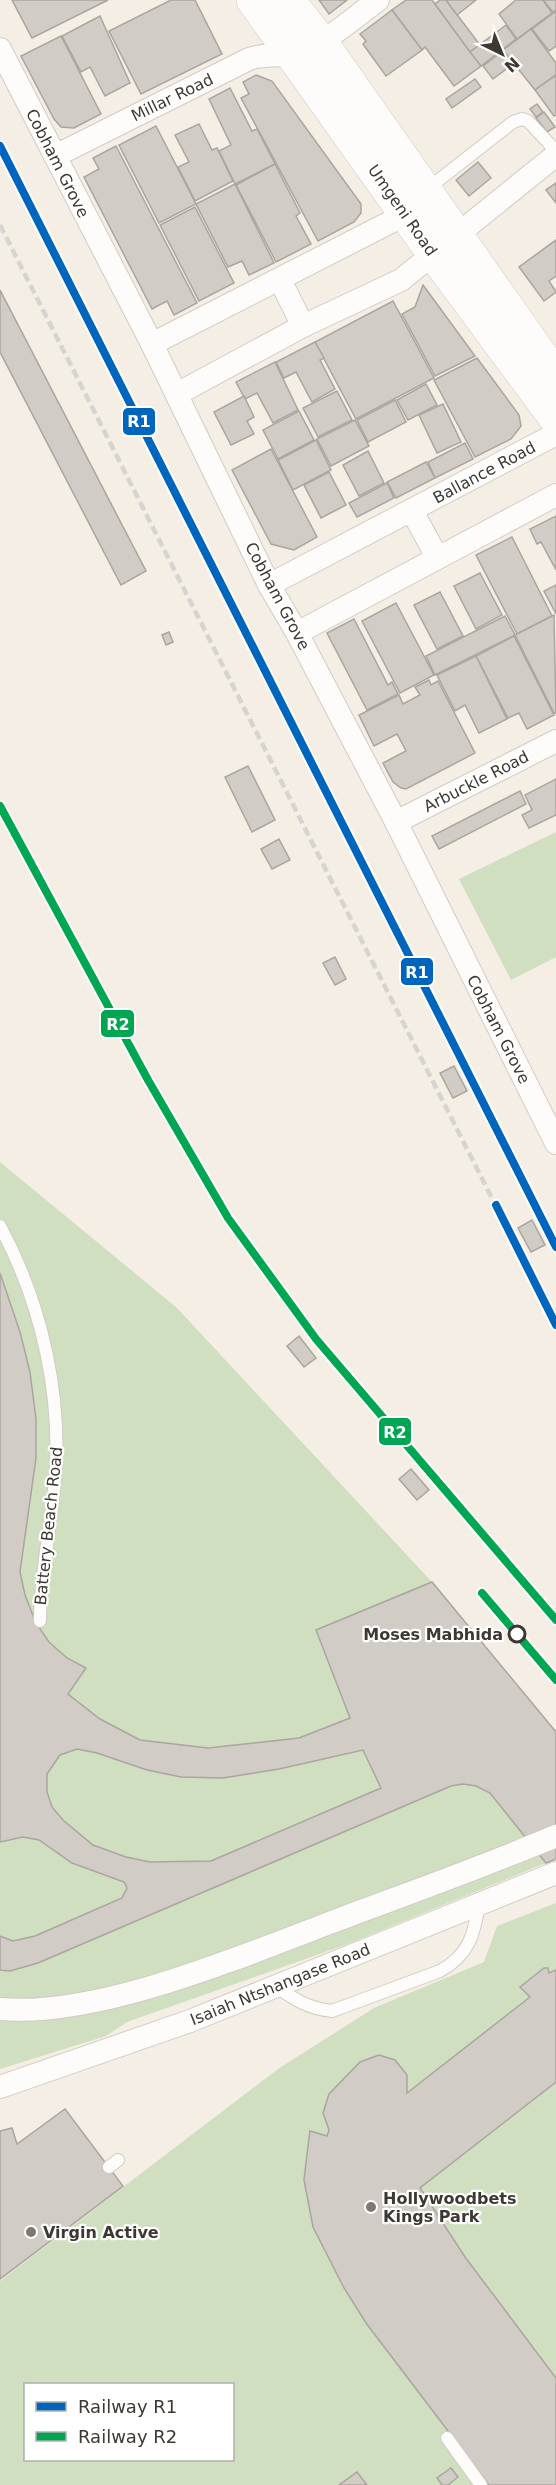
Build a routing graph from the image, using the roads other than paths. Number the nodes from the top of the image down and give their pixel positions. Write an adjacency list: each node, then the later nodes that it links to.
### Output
1 (253, 0): 4 (main road, Umgeni Road)
2 (288, 0): 4 (main road, Umgeni Road)
3 (378, 0): 4 (street)
4 (307, 48): 7 (street, Millar Road); 8 (main road, Umgeni Road)
5 (0, 49): 7 (street, Cobham Grove)
6 (556, 153): 8 (lane); 9 (street)
7 (55, 156): 12 (street, Cobham Grove)
8 (421, 202): 9 (main road, Umgeni Road); 10 (street)
9 (444, 243): 11 (street); 13 (main road, Umgeni Road); 15 (main road, Umgeni Road)
10 (280, 280): 11 (street); 12 (street)
11 (303, 326): 14 (street)
12 (152, 344): 14 (street, Cobham Grove)
13 (556, 377)
14 (177, 394): 20 (street, Cobham Grove)
15 (556, 419)
16 (556, 434): 18 (street, Ballance Road)
17 (556, 495): 19 (street)
18 (412, 511): 19 (street, Ballance Road); 20 (street, Ballance Road)
19 (437, 557): 21 (street)
20 (269, 585): 21 (street, Cobham Grove)
21 (297, 633): 23 (street, Cobham Grove)
22 (556, 741): 23 (street, Arbuckle Road)
23 (396, 822): 24 (street, Cobham Grove)
24 (549, 1118): 25 (street, Cobham Grove)
25 (556, 1143)
26 (0, 1226): 27 (lane, Battery Beach Road)
27 (39, 1621)
28 (556, 1836): 32 (street)
29 (556, 1873): 30 (street, Isaiah Ntshangase Road)
30 (479, 1904): 31 (street, Isaiah Ntshangase Road); 31 (lane)
31 (275, 1986): 33 (street, Isaiah Ntshangase Road)
32 (0, 2009)
33 (0, 2087)
34 (447, 2438): 35 (lane)
35 (481, 2485)

